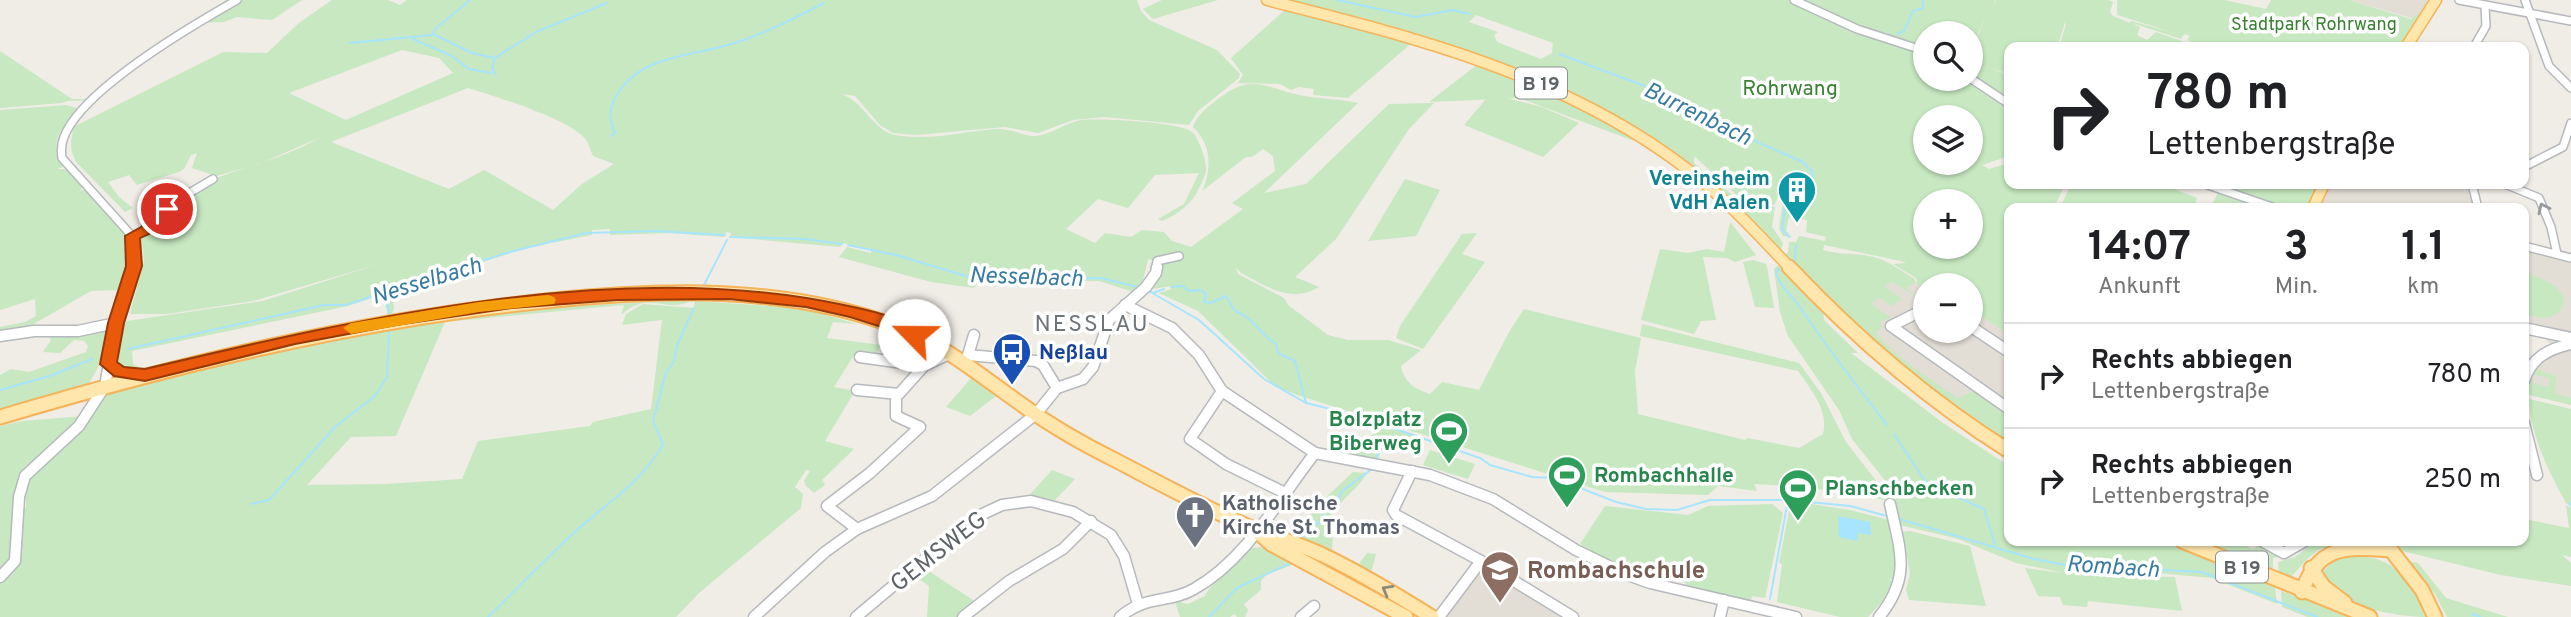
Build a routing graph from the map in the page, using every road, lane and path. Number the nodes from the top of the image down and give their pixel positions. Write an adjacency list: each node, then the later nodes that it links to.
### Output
1 (237, 0): 23 (street)
2 (1267, 0): 57 (main road, B 19)
3 (1794, 0): 12 (street)
4 (2436, 0): 10 (main road)
5 (2459, 0): 7 (street)
6 (2525, 0): 8 (street)
7 (2485, 6): 8 (street); 11 (street)
8 (2529, 13): 9 (street); 14 (street)
9 (2571, 21)
10 (2409, 42)
11 (2477, 42)
12 (1913, 47)
13 (1983, 87): 15 (street)
14 (2571, 88)
15 (2004, 101)
16 (2571, 123): 17 (street)
17 (2567, 148): 18 (street)
18 (2529, 165)
19 (213, 178): 23 (street)
20 (2220, 189): 22 (street)
21 (2520, 189): 25 (street, one-way to 21)
22 (2260, 203)
23 (132, 236): 30 (street)
24 (2529, 247): 25 (street)
25 (2557, 254): 27 (street)
26 (1179, 256): 28 (street)
27 (2571, 258)
28 (1125, 305): 49 (street); 51 (street)
29 (1913, 315): 38 (street)
30 (116, 323): 36 (street); 44 (street)
31 (2529, 329): 35 (street)
32 (2571, 330): 35 (street)
33 (974, 335): 49 (street)
34 (1983, 335): 41 (street)
35 (2559, 335): 37 (street); 40 (street)
36 (0, 336)
37 (2571, 338)
38 (1913, 341)
39 (1915, 343): 53 (street)
40 (2571, 344): 46 (street)
41 (2004, 349)
42 (949, 354): 45 (street); 47 (main road); 54 (main road)
43 (860, 357): 45 (street)
44 (108, 364): 47 (street); 48 (street)
45 (924, 366): 50 (street)
46 (2529, 367)
47 (145, 375): 48 (main road)
48 (105, 386): 55 (main road); 73 (street)
49 (1057, 388): 54 (street)
50 (857, 390)
51 (1222, 391): 58 (street); 61 (street)
52 (896, 400): 64 (street)
53 (2004, 405)
54 (1036, 415): 64 (street); 65 (main road)
55 (0, 417)
56 (2529, 443): 60 (street)
57 (2004, 448)
58 (1315, 453): 59 (street); 61 (street)
59 (1412, 471): 71 (street); 75 (street)
60 (2537, 475)
61 (1283, 492): 65 (street)
62 (1892, 514): 90 (street)
63 (1091, 522): 76 (street, GEMSWEG); 80 (street, GEMSWEG); 81 (street)
64 (857, 529): 79 (street)
65 (1255, 529): 76 (street); 84 (main road); 85 (main road, one-way to 65)
66 (2194, 546): 74 (main road, B 19)
67 (2271, 546): 68 (street)
68 (2296, 546)
69 (2376, 546): 72 (main road)
70 (2388, 546): 91 (main road)
71 (1481, 561): 86 (street); 87 (street)
72 (2311, 568): 74 (main road); 78 (main road)
73 (0, 577)
74 (2302, 592): 78 (main road, B 19)
75 (1724, 600): 88 (street); 89 (street)
76 (1138, 604): 82 (street)
77 (1314, 606): 83 (street)
78 (2365, 615)
79 (754, 617)
80 (856, 617)
81 (963, 617)
82 (1120, 617)
83 (1301, 617)
84 (1406, 617)
85 (1432, 617)
86 (1439, 617)
87 (1573, 617)
88 (1720, 617)
89 (1796, 617)
90 (1879, 617)
91 (2435, 617)

